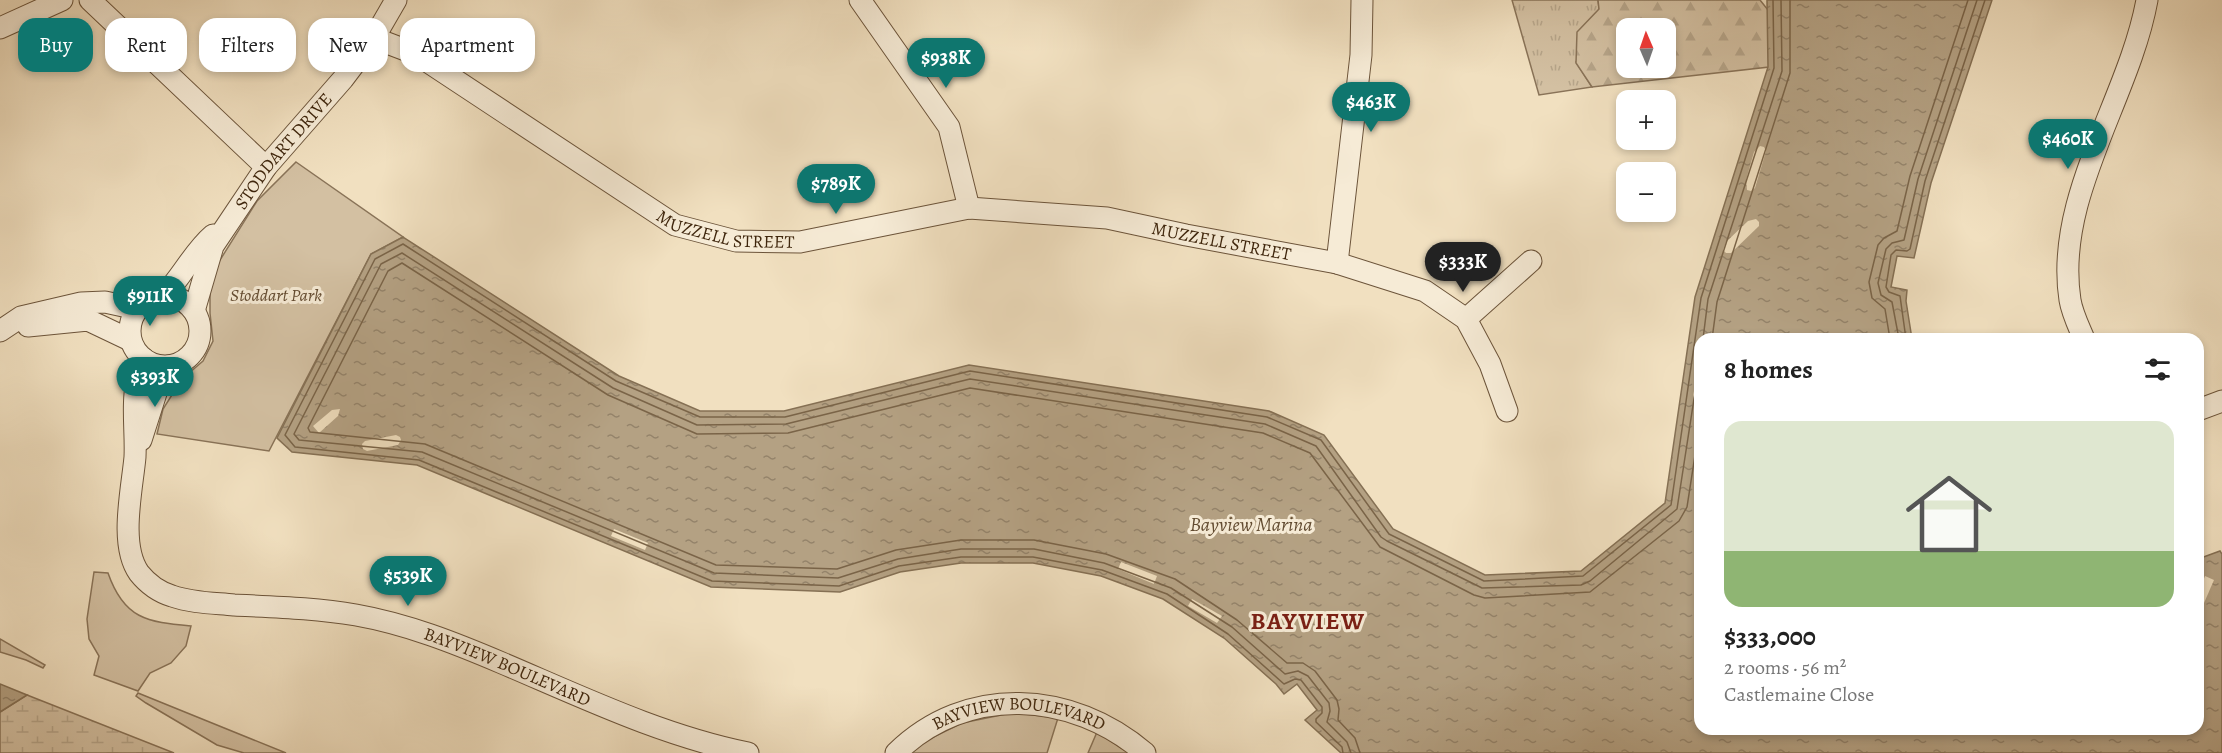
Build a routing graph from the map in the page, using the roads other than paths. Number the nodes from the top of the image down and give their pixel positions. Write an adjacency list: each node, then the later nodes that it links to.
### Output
1 (62, 0): 8 (street)
2 (90, 0): 11 (street)
3 (396, 0): 7 (street, STODDART DRIVE)
4 (860, 0): 12 (street)
5 (1362, 0): 15 (street)
6 (2147, 0): 21 (street)
7 (386, 18)
8 (0, 28)
9 (388, 43): 12 (street, MUZZELL STREET)
10 (348, 72): 11 (street, STODDART DRIVE)
11 (266, 167): 13 (street, STODDART DRIVE)
12 (969, 208): 15 (street, MUZZELL STREET)
13 (233, 216): 16 (street, STODDART DRIVE); 18 (street, STODDART DRIVE)
14 (1531, 261): 19 (street)
15 (1337, 263): 19 (street, MUZZELL STREET)
16 (164, 295): 17 (street); 18 (street)
17 (137, 309): 20 (street); 22 (street)
18 (194, 311): 24 (street)
19 (1466, 319): 27 (street)
20 (0, 333): 22 (street)
21 (2082, 333)
22 (130, 340): 23 (street)
23 (144, 359): 24 (street); 28 (street, BAYVIEW BOULEVARD)
24 (170, 366): 28 (street, BAYVIEW BOULEVARD)
25 (2222, 401): 26 (street)
26 (2204, 408)
27 (1507, 411)
28 (135, 454): 29 (street, BAYVIEW BOULEVARD)
29 (748, 753)
30 (896, 753): 31 (street, BAYVIEW BOULEVARD)
31 (1145, 753)

